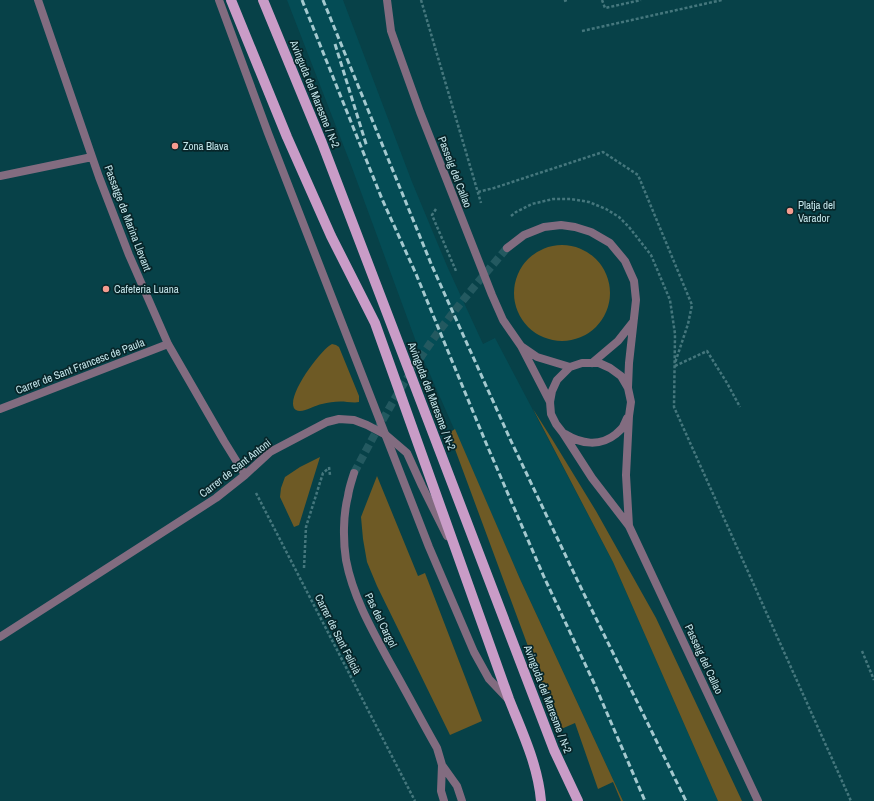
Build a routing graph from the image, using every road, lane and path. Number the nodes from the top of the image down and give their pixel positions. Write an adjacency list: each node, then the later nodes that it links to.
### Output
1 (38, 0): 11 (street, Passatge de Marina Llevant)
2 (219, 0): 30 (street)
3 (231, 0): 35 (main road)
4 (263, 0): 46 (main road, Avinguda del Maresme / N-2)
5 (387, 0): 20 (street, Passeig del Callao)
6 (421, 0): 13 (path, Passeig del Callao)
7 (602, 0): 8 (path)
8 (641, 0)
9 (722, 0): 10 (path)
10 (582, 31)
11 (92, 157): 12 (street); 19 (street, Passatge de Marina Llevant)
12 (0, 176)
13 (478, 192)
14 (432, 215): 17 (path)
15 (507, 248): 18 (street)
16 (651, 255): 22 (path)
17 (456, 271)
18 (633, 322): 21 (street); 24 (street)
19 (168, 344): 27 (street, Carrer de Sant Francesc de Paula); 33 (street, Passatge de Marina Llevant)
20 (521, 346): 23 (street, Passeig del Callao); 25 (street, Passeig del Callao)
21 (592, 363): 23 (street, Passeig del Callao); 24 (street, Passeig del Callao)
22 (675, 366): 26 (path); 48 (path)
23 (570, 367): 25 (street)
24 (628, 388): 28 (street, Passeig del Callao)
25 (550, 402): 29 (street, Passeig del Callao)
26 (740, 407)
27 (0, 409)
28 (628, 416): 29 (street, Passeig del Callao); 34 (street, Passeig del Callao)
29 (564, 433): 34 (street, Passeig del Callao)
30 (386, 435): 33 (street, Carrer de Sant Antoni); 35 (street, Carrer de Sant Antoni); 40 (street)
31 (329, 468): 36 (path)
32 (354, 473): 41 (street, Pas del Cargol)
33 (245, 476): 37 (street, Carrer de Sant Antoni); 42 (path, Carrer de Sant Felicià)
34 (629, 526): 47 (street, Passeig del Callao)
35 (461, 564): 40 (main road)
36 (304, 568)
37 (0, 637)
38 (862, 651): 39 (path)
39 (874, 680)
40 (509, 699): 45 (main road)
41 (442, 765): 43 (street, Pas del Cargol); 44 (street, Pas del Cargol)
42 (415, 801)
43 (444, 801)
44 (462, 801)
45 (541, 801)
46 (578, 801)
47 (758, 801)
48 (851, 801)

